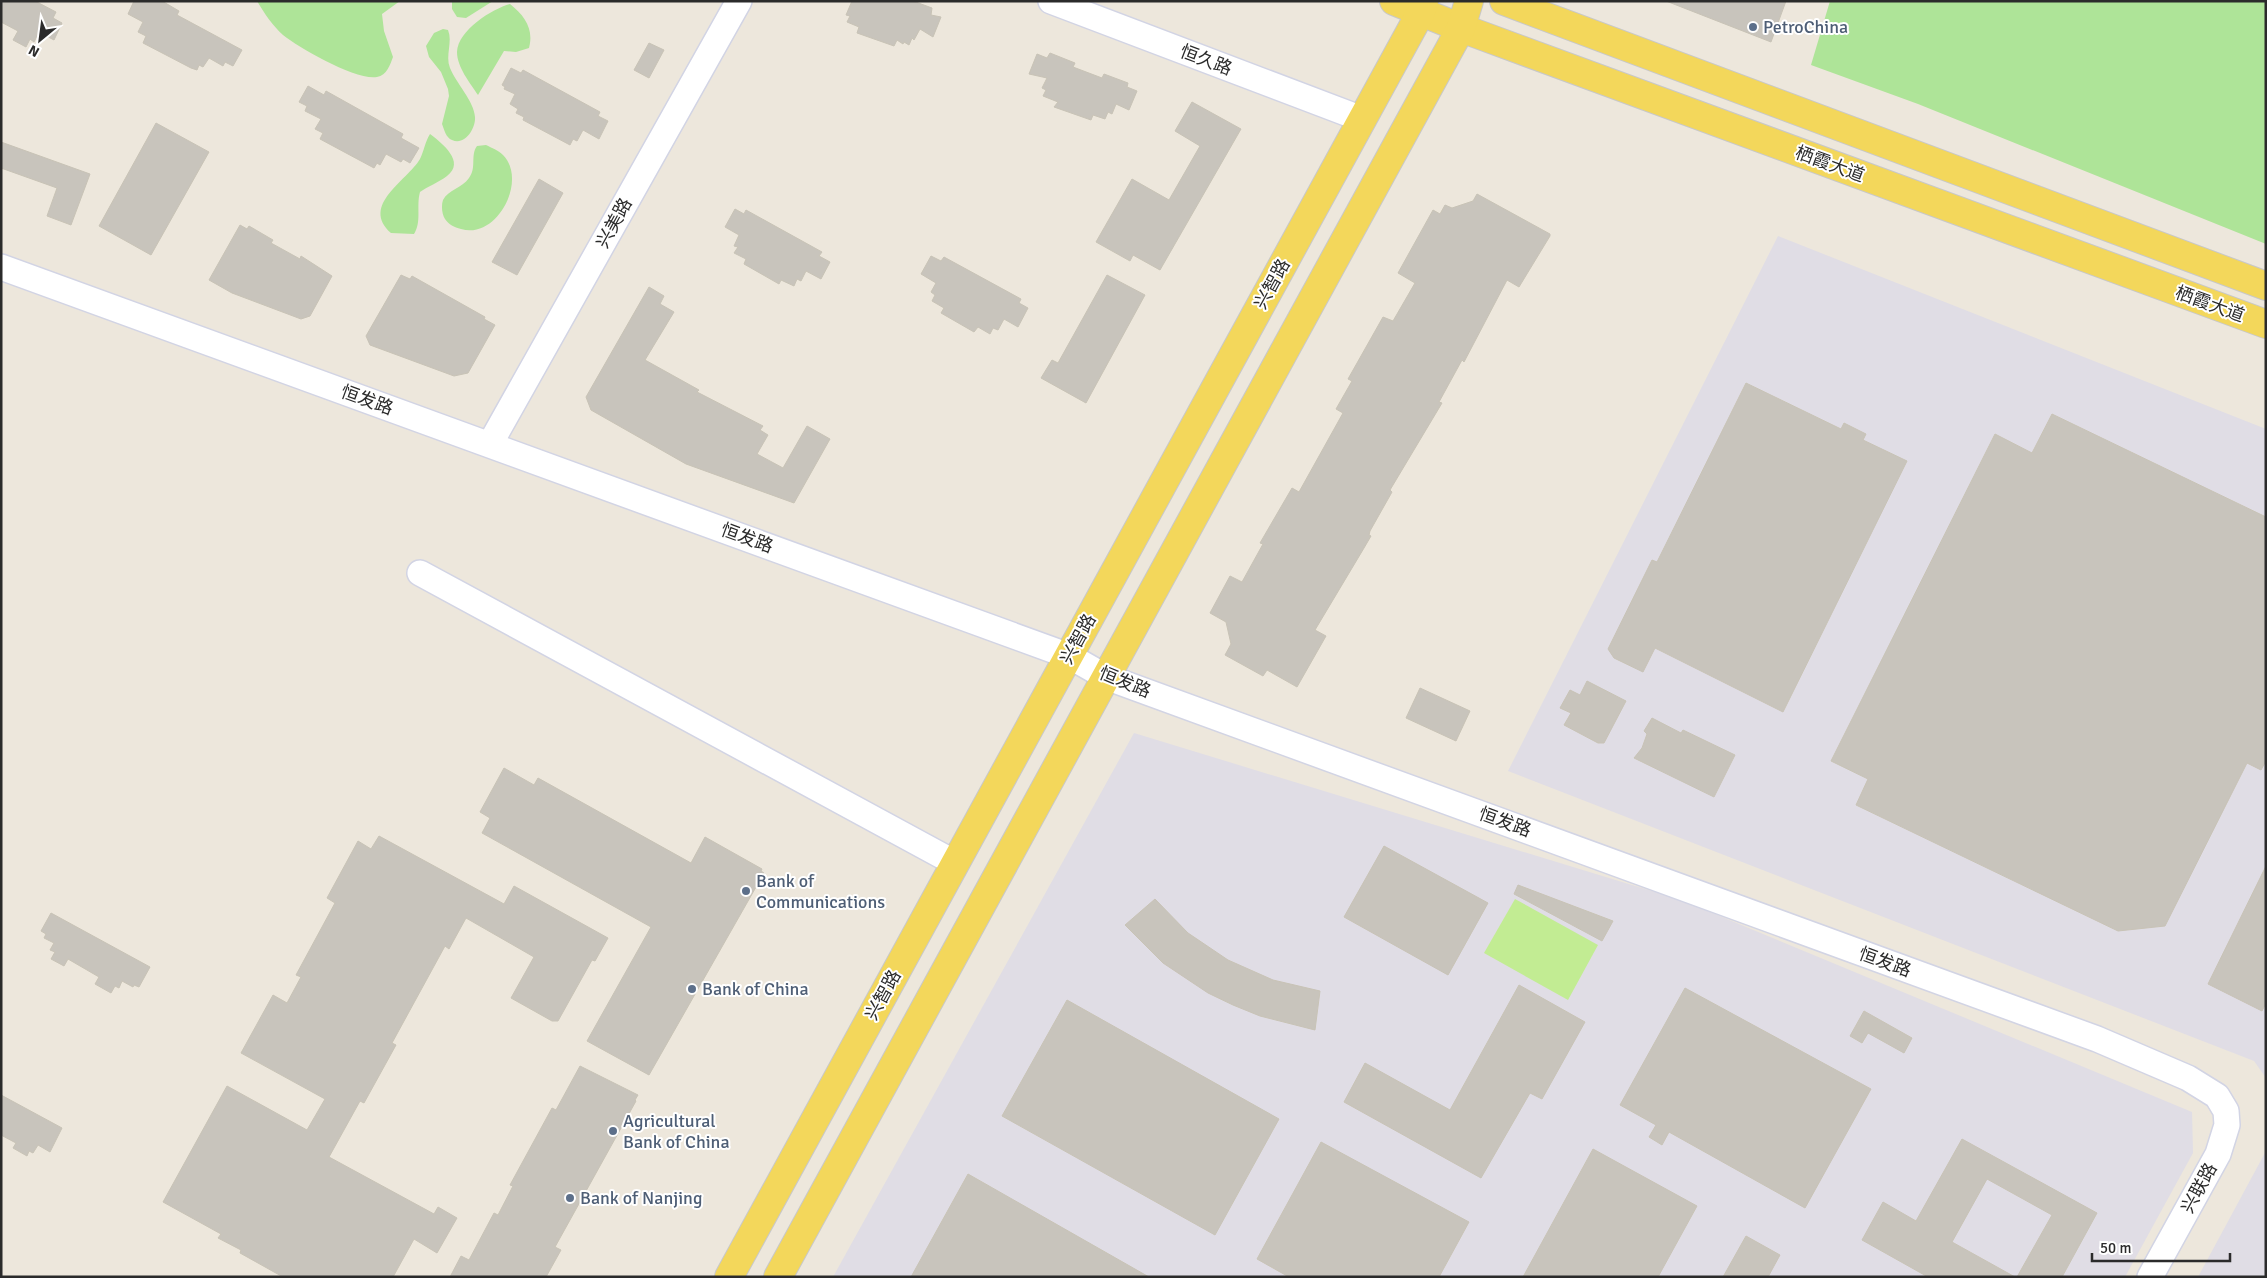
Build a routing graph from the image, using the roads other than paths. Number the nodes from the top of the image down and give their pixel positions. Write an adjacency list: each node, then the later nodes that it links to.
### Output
1 (739, 1): 12 (street, 兴美路)
2 (1051, 1): 8 (street, 恒久路)
3 (1394, 1): 6 (main road, 栖霞大道)
4 (1469, 1): 7 (main road)
5 (1504, 1): 10 (main road, 栖霞大道)
6 (1423, 6): 7 (main road, 栖霞大道); 8 (main road, 兴智路)
7 (1461, 28): 11 (main road, 栖霞大道); 15 (main road)
8 (1362, 119): 14 (main road, 兴智路)
9 (1, 267): 12 (street, 恒发路)
10 (2266, 286)
11 (2266, 324)
12 (490, 444): 14 (street, 恒发路)
13 (420, 573): 16 (street)
14 (1069, 656): 15 (street, 恒发路); 16 (main road, 兴智路)
15 (1106, 677): 17 (street, 恒发路); 19 (main road)
16 (955, 863): 18 (main road, 兴智路)
17 (2218, 1096): 20 (street, 兴联路)
18 (729, 1277)
19 (778, 1277)
20 (2150, 1277)

